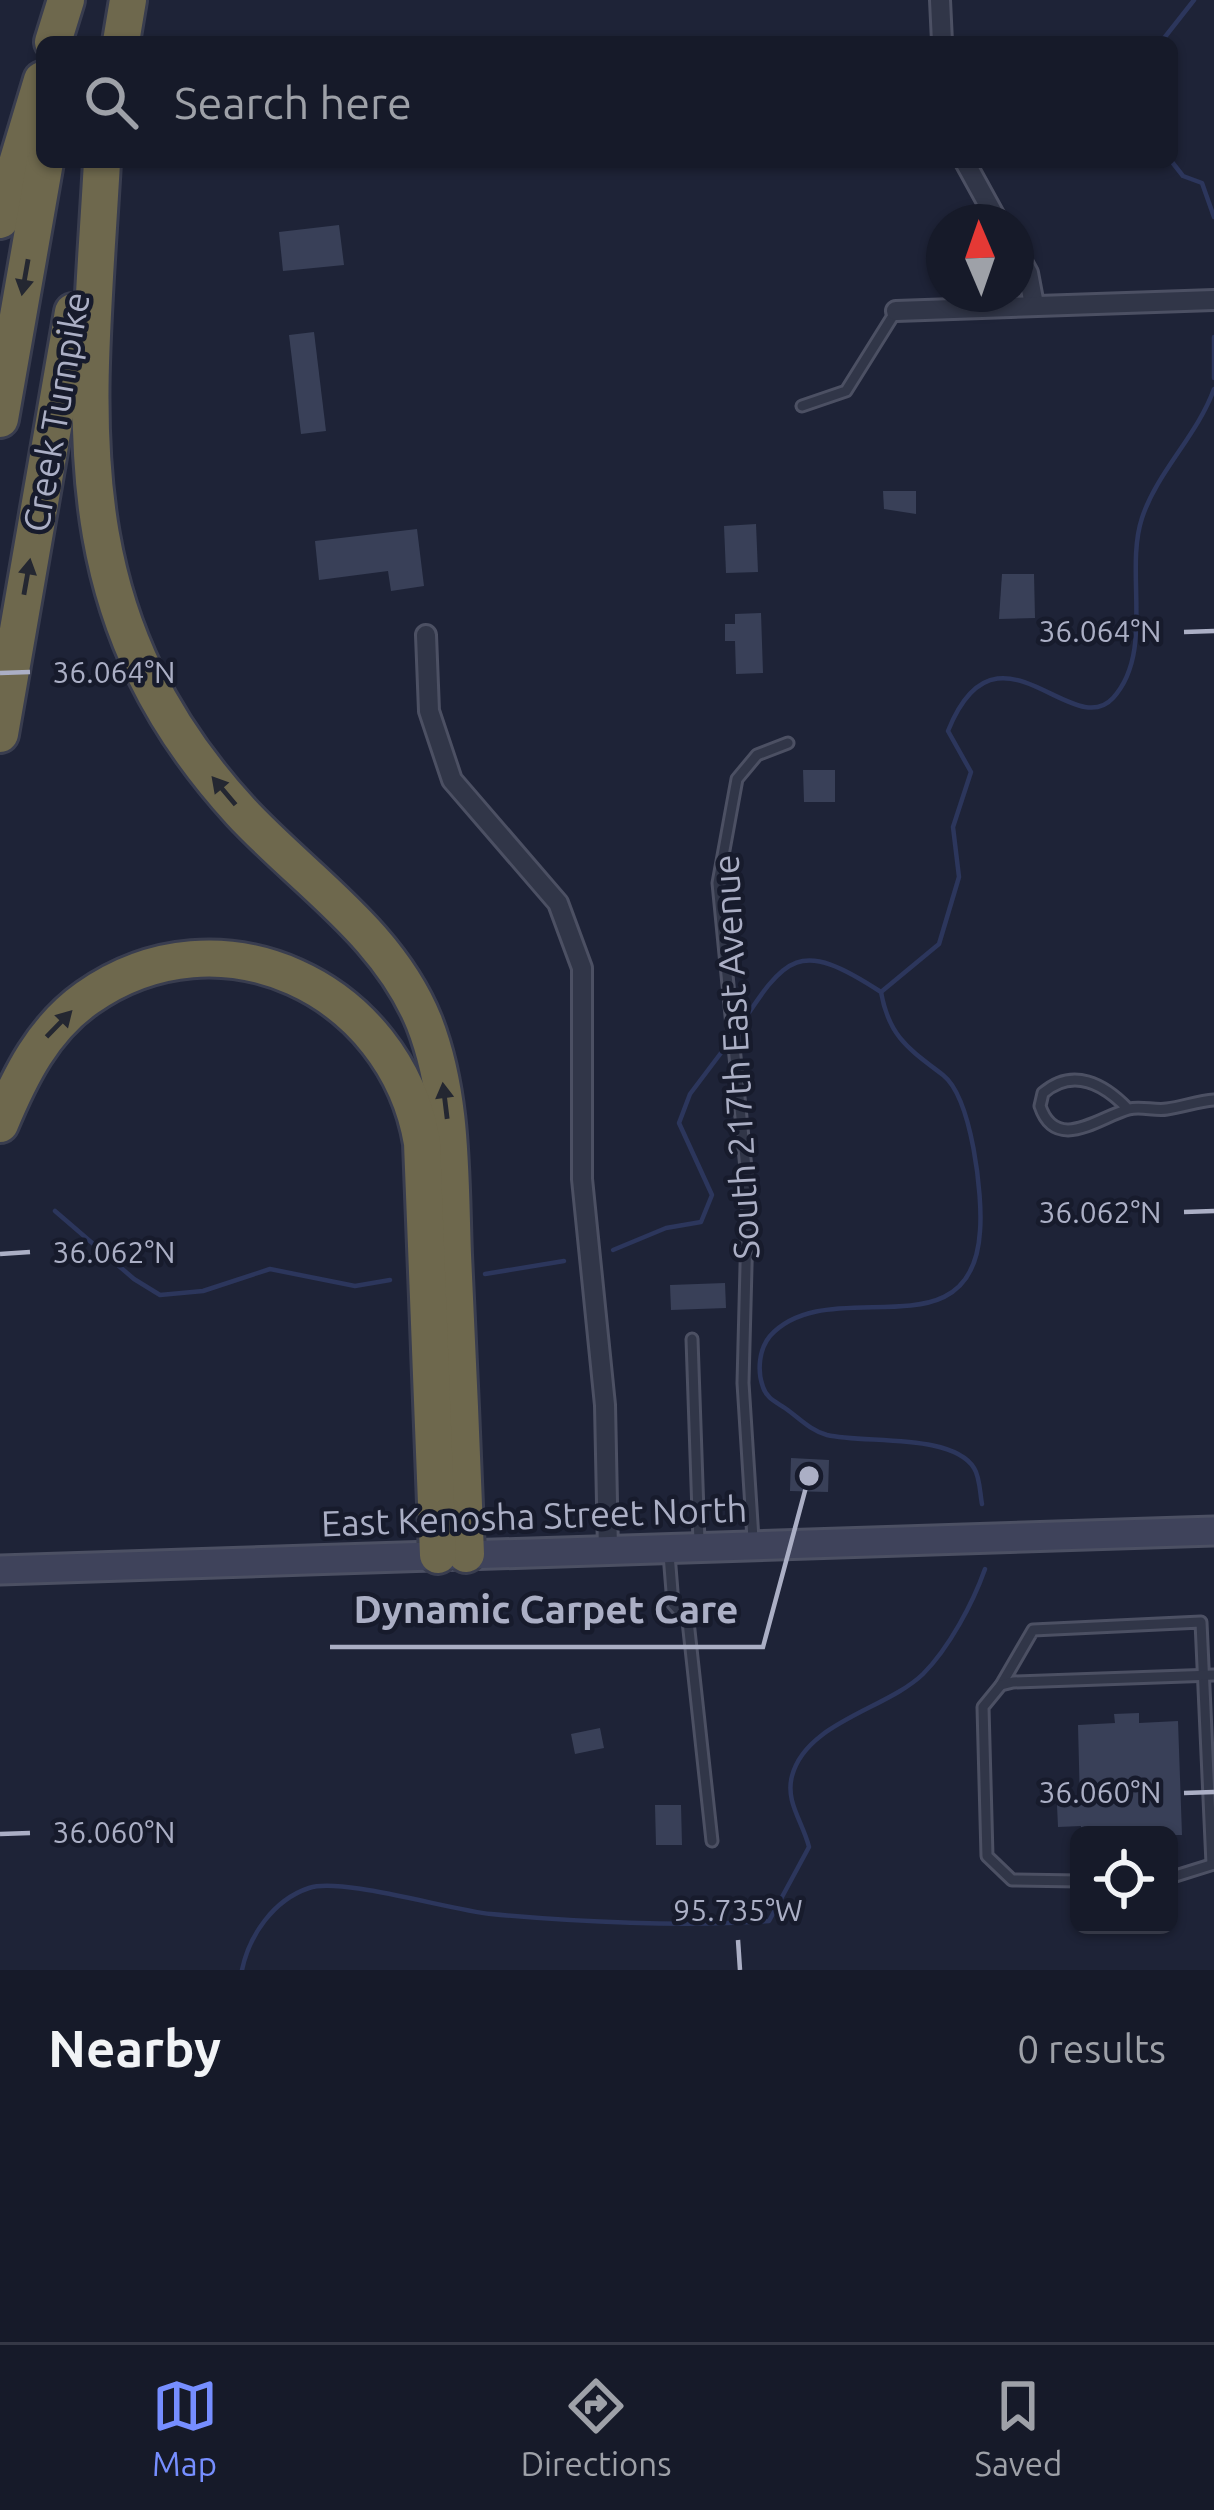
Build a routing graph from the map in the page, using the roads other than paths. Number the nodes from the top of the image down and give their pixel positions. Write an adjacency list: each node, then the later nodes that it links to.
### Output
1 (70, 0): 4 (highway); 5 (highway)
2 (128, 0): 6 (highway)
3 (940, 0): 7 (street)
4 (55, 36)
5 (67, 36)
6 (122, 36)
7 (943, 36)
8 (36, 100): 14 (highway)
9 (44, 168): 20 (highway, Creek Turnpike, one-way to 20)
10 (100, 168): 22 (highway, Creek Turnpike, one-way to 10)
11 (101, 168): 33 (highway, one-way to 11)
12 (968, 168): 13 (street)
13 (988, 204)
14 (0, 220)
15 (1211, 300): 16 (street)
16 (1034, 305)
17 (926, 310): 18 (street)
18 (896, 311): 19 (lane)
19 (802, 406)
20 (0, 419)
21 (426, 635): 32 (street)
22 (0, 734)
23 (788, 743): 29 (lane, South 217th East Avenue)
24 (1214, 1100): 25 (lane)
25 (1128, 1109): 25 (lane)
26 (0, 1124): 33 (highway, one-way to 33)
27 (692, 1339): 30 (lane)
28 (1214, 1531): 29 (main road, East Kenosha Street North)
29 (753, 1545): 30 (main road, East Kenosha Street North)
30 (700, 1547): 31 (main road, East Kenosha Street North)
31 (669, 1548): 32 (main road, East Kenosha Street North); 37 (lane)
32 (608, 1551): 33 (main road, East Kenosha Street North)
33 (452, 1554): 34 (main road, East Kenosha Street North)
34 (0, 1570)
35 (1210, 1675): 36 (lane); 36 (lane); 38 (lane)
36 (1001, 1684): 40 (lane)
37 (712, 1841)
38 (1213, 1864): 39 (lane)
39 (1178, 1875)
40 (1070, 1881)

